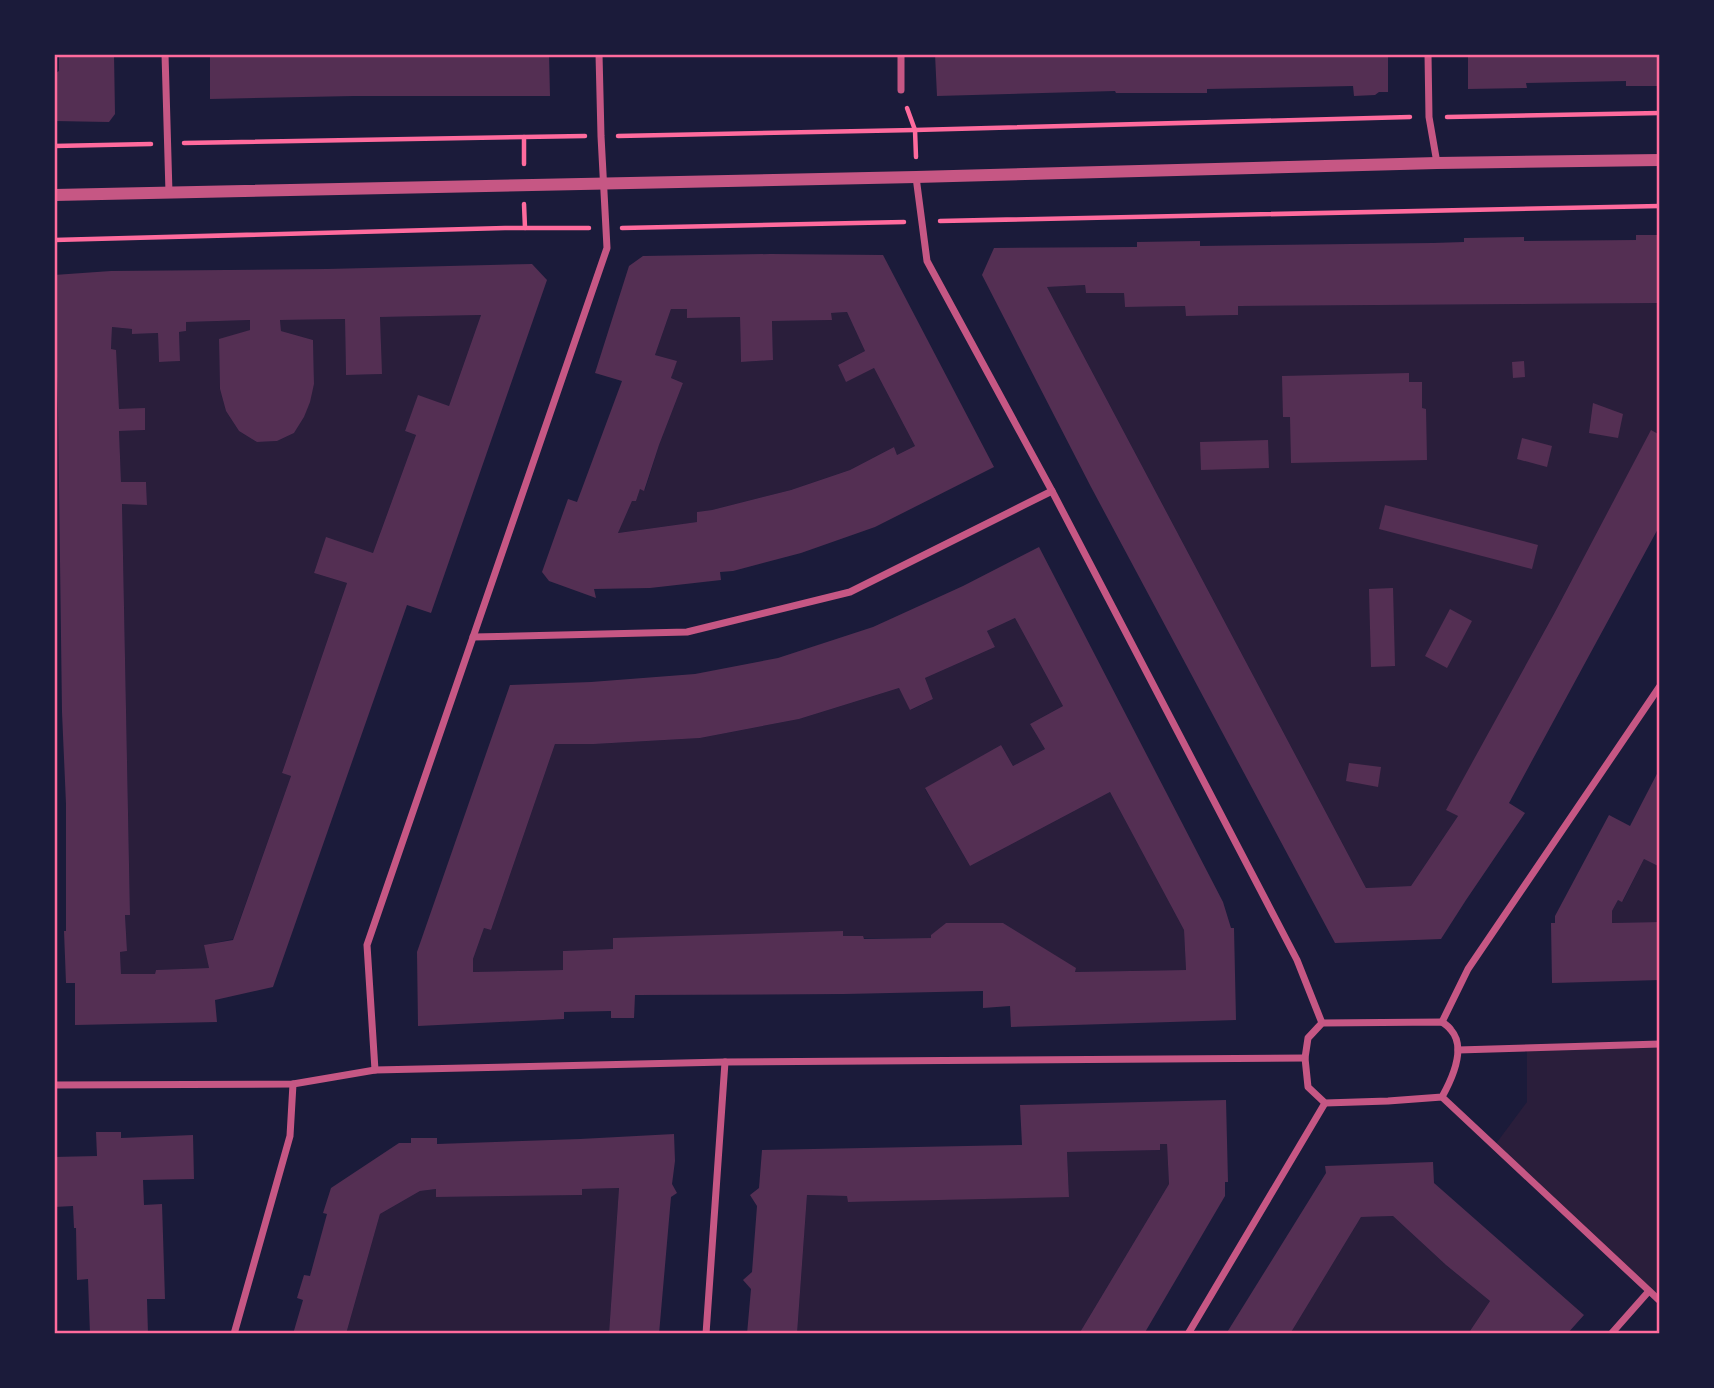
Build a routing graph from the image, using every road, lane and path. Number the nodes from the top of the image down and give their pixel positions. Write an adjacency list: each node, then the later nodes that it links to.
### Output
1 (165, 54): 10 (street)
2 (599, 54): 9 (street)
3 (901, 54): 5 (street)
4 (1428, 54): 7 (street)
5 (901, 90): 8 (path)
6 (1660, 113): 7 (path)
7 (1429, 117): 8 (path); 13 (street)
8 (915, 130): 9 (path); 14 (path)
9 (601, 136): 10 (path); 15 (street)
10 (166, 144): 11 (path); 16 (street)
11 (54, 146)
12 (1660, 160): 13 (street)
13 (1437, 163): 14 (street)
14 (916, 177): 15 (street); 19 (street)
15 (604, 184): 16 (street); 20 (street)
16 (169, 193): 17 (street)
17 (54, 195)
18 (1660, 206): 19 (path)
19 (922, 222): 20 (path); 22 (street)
20 (607, 228): 21 (path); 23 (street)
21 (54, 240)
22 (1052, 491): 23 (street); 26 (street)
23 (473, 638): 31 (street)
24 (1660, 686): 25 (street)
25 (1443, 1022): 26 (street); 28 (street)
26 (1322, 1023): 29 (street)
27 (1660, 1044): 28 (street)
28 (1458, 1050): 34 (street)
29 (1304, 1058): 30 (street); 35 (street)
30 (725, 1062): 31 (street); 39 (street)
31 (375, 1070): 32 (street)
32 (293, 1084): 33 (street); 38 (street)
33 (54, 1085)
34 (1442, 1097): 35 (street); 36 (street)
35 (1325, 1103): 40 (street)
36 (1649, 1291): 37 (street); 41 (street)
37 (1660, 1301)
38 (233, 1334)
39 (706, 1334)
40 (1188, 1334)
41 (1611, 1334)

